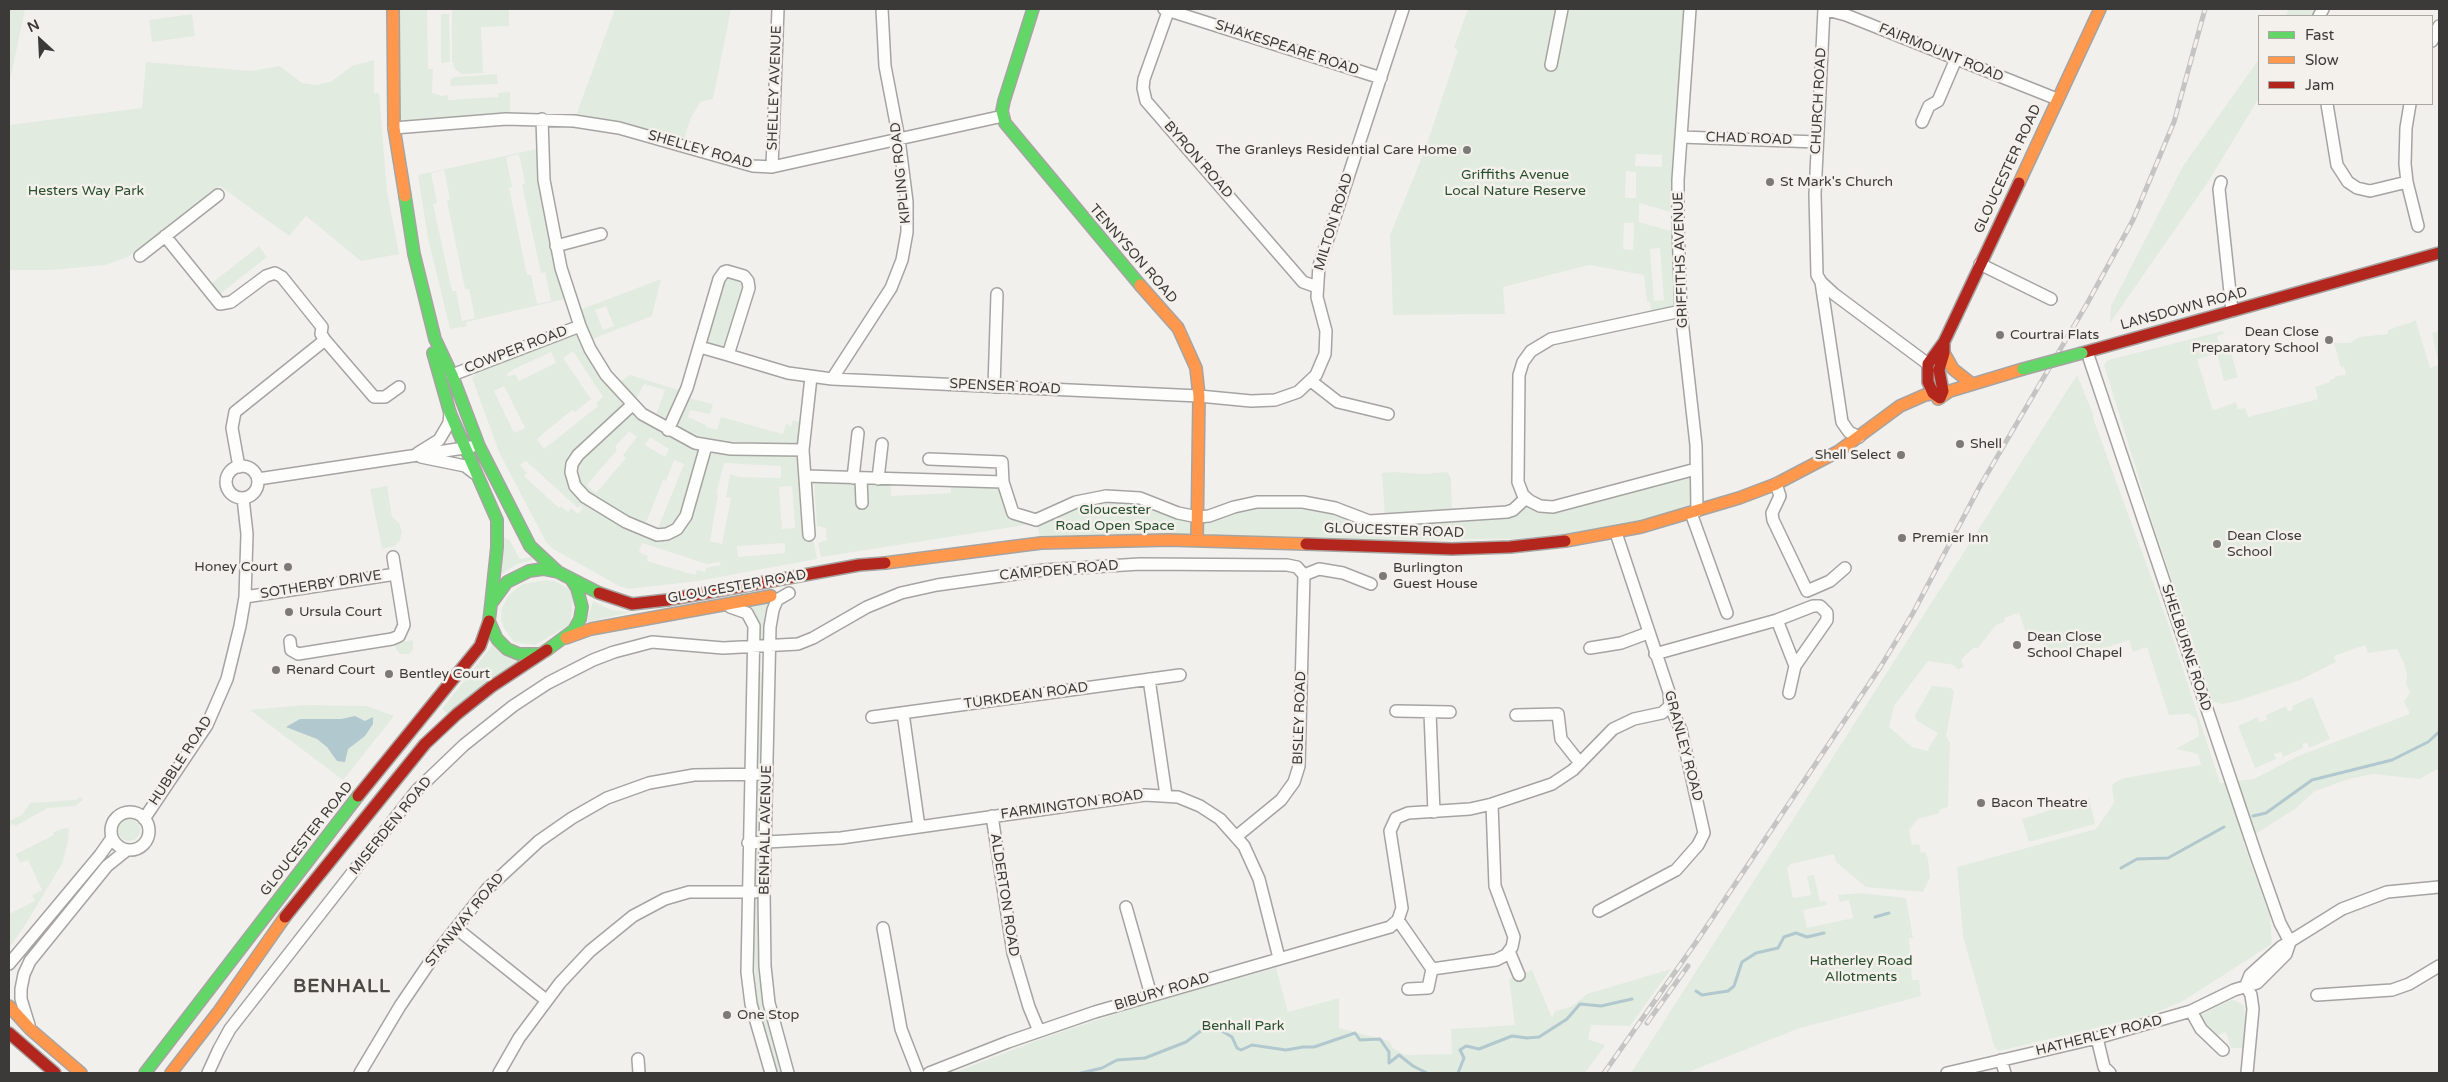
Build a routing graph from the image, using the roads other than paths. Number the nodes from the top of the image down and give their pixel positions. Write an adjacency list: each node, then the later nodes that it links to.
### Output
1 (393, 9): 22 (main road)
2 (778, 9): 26 (street, SHELLEY AVENUE)
3 (882, 9): 24 (street, KIPLING ROAD)
4 (1033, 9): 19 (main road)
5 (1167, 9): 15 (street, SHAKESPEARE ROAD); 38 (street, BYRON ROAD)
6 (1403, 9): 15 (street, MILTON ROAD)
7 (1562, 9): 14 (street)
8 (1690, 9): 23 (street, GRIFFITHS AVENUE)
9 (1824, 9): 13 (street, FAIRMOUNT ROAD); 25 (street, CHURCH ROAD)
10 (2100, 9): 16 (main road, GLOUCESTER ROAD)
11 (2439, 26): 12 (street)
12 (2433, 39)
13 (1956, 59): 16 (street, FAIRMOUNT ROAD); 21 (street)
14 (1550, 65)
15 (1381, 78): 38 (street, MILTON ROAD)
16 (2057, 99): 36 (main road, GLOUCESTER ROAD)
17 (2327, 105): 28 (street)
18 (2410, 105): 28 (street)
19 (1003, 116): 24 (street, SHELLEY ROAD); 59 (main road, TENNYSON ROAD)
20 (542, 119): 22 (street, SHELLEY ROAD); 26 (street, SHELLEY ROAD); 33 (street)
21 (1922, 122)
22 (394, 128): 44 (main road)
23 (1681, 136): 25 (street, CHAD ROAD); 42 (street, GRIFFITHS AVENUE)
24 (900, 139): 26 (street, SHELLEY ROAD); 53 (street, KIPLING ROAD)
25 (1817, 142): 37 (street, CHURCH ROAD)
26 (772, 167)
27 (2221, 182): 41 (street)
28 (2407, 182): 30 (street)
29 (218, 195): 32 (street)
30 (2418, 226)
31 (601, 234): 33 (street)
32 (165, 236): 35 (street); 45 (street)
33 (556, 246): 43 (street)
34 (2439, 253): 41 (main road, LANSDOWN ROAD)
35 (140, 256)
36 (1980, 264): 40 (street); 47 (main road, GLOUCESTER ROAD)
37 (1821, 282): 50 (street); 65 (street, CHURCH ROAD)
38 (1316, 287): 54 (street, MILTON ROAD)
39 (997, 294): 57 (street)
40 (2051, 299)
41 (2232, 311): 48 (main road, LANSDOWN ROAD)
42 (1681, 312): 75 (street, GRIFFITHS AVENUE); 83 (street)
43 (580, 326): 51 (street, COWPER ROAD); 60 (street)
44 (434, 339): 51 (main road); 61 (main road)
45 (324, 340): 56 (street); 74 (street)
46 (700, 347): 49 (street, SPENSER ROAD); 49 (street); 63 (street)
47 (1944, 347): 50 (main road, GLOUCESTER ROAD); 55 (main road); 58 (main road, GLOUCESTER ROAD)
48 (2085, 352): 55 (main road, LANSDOWN ROAD, bridge); 149 (street, SHELBURNE ROAD)
49 (728, 355): 52 (street, SPENSER ROAD)
50 (1928, 364): 58 (main road)
51 (452, 375): 67 (main road)
52 (811, 377): 53 (street, SPENSER ROAD); 70 (street)
53 (832, 379): 57 (street, SPENSER ROAD)
54 (1311, 381): 59 (street, MILTON ROAD); 62 (street)
55 (1972, 384): 58 (main road, LANSDOWN ROAD)
56 (399, 387)
57 (994, 387): 59 (street, SPENSER ROAD)
58 (1939, 391): 65 (main road, GLOUCESTER ROAD); 65 (main road, GLOUCESTER ROAD)
59 (1199, 396): 86 (main road, TENNYSON ROAD)
60 (632, 405): 63 (street); 68 (street)
61 (450, 413): 69 (main road); 71 (street)
62 (1388, 414)
63 (668, 430): 68 (street)
64 (858, 433): 77 (street)
65 (1857, 438): 81 (main road, GLOUCESTER ROAD)
66 (882, 444): 79 (street)
67 (479, 446): 69 (street); 73 (street); 95 (main road)
68 (706, 446): 70 (street)
69 (464, 448): 71 (street); 73 (main road)
70 (803, 450): 76 (street)
71 (415, 455): 73 (street); 78 (street)
72 (930, 459): 80 (street)
73 (467, 462): 103 (main road)
74 (239, 467): 78 (street); 82 (street)
75 (1696, 469): 83 (street); 85 (street, GRIFFITHS AVENUE)
76 (805, 476): 77 (street); 89 (street)
77 (857, 478): 79 (street); 84 (street)
78 (258, 479): 82 (street)
79 (878, 479): 80 (street)
80 (1003, 482): 87 (street)
81 (1776, 484): 85 (main road, GLOUCESTER ROAD); 94 (street)
82 (244, 498): 102 (street, HUBBLE ROAD)
83 (1526, 498): 86 (street)
84 (862, 503)
85 (1694, 512): 88 (main road, GLOUCESTER ROAD); 105 (street, GRIFFITHS AVENUE)
86 (1198, 517): 87 (street); 90 (main road, TENNYSON ROAD)
87 (1036, 520): 91 (street)
88 (1616, 533): 90 (main road, GLOUCESTER ROAD); 108 (street, GRANLEY ROAD)
89 (809, 535)
90 (1197, 540): 91 (main road, GLOUCESTER ROAD)
91 (1041, 543): 93 (main road, GLOUCESTER ROAD)
92 (393, 557): 96 (street, SOTHERBY DRIVE)
93 (914, 561): 98 (main road, GLOUCESTER ROAD); 99 (main road, GLOUCESTER ROAD)
94 (1845, 568)
95 (558, 572): 99 (main road); 103 (main road)
96 (396, 574): 102 (street, SOTHERBY DRIVE); 110 (street, SOTHERBY DRIVE)
97 (1304, 575): 100 (street); 111 (street, CAMPDEN ROAD); 136 (street, BISLEY ROAD)
98 (869, 576)
99 (571, 579): 109 (main road)
100 (1371, 584)
101 (793, 592): 104 (main road, GLOUCESTER ROAD); 111 (street, BENHALL AVENUE)
102 (245, 597): 134 (street, HUBBLE ROAD)
103 (491, 604): 107 (main road)
104 (724, 605): 109 (main road, GLOUCESTER ROAD); 112 (street, BENHALL AVENUE)
105 (1727, 613)
106 (1777, 620): 115 (street); 116 (street); 116 (street)
107 (489, 621): 114 (main road); 173 (main road, GLOUCESTER ROAD)
108 (1648, 633): 113 (street); 115 (street, GRANLEY ROAD)
109 (565, 638): 114 (main road)
110 (290, 641)
111 (768, 646): 112 (street, CAMPDEN ROAD); 129 (street, BENHALL AVENUE)
112 (753, 647): 128 (street, BENHALL AVENUE); 176 (street, MISERDEN ROAD)
113 (1590, 648)
114 (538, 654): 163 (main road)
115 (1655, 654): 120 (street, GRANLEY ROAD)
116 (1795, 666): 119 (street)
117 (1180, 675): 118 (street, TURKDEAN ROAD)
118 (1149, 679): 123 (street, TURKDEAN ROAD); 130 (street)
119 (1789, 693)
120 (1670, 706): 127 (street); 145 (street, GRANLEY ROAD)
121 (1396, 711): 124 (street)
122 (1450, 712): 124 (street)
123 (903, 713): 126 (street, TURKDEAN ROAD); 135 (street)
124 (1430, 713): 132 (street)
125 (1516, 715): 127 (street)
126 (872, 717)
127 (1580, 763): 131 (street)
128 (751, 774): 129 (street, STANWAY ROAD); 139 (street, BENHALL AVENUE); 147 (street, STANWAY ROAD)
129 (767, 774): 138 (street, BENHALL AVENUE)
130 (1166, 795): 133 (street, FARMINGTON ROAD); 136 (street, FARMINGTON ROAD)
131 (1492, 804): 132 (street); 150 (street)
132 (1434, 812): 146 (street)
133 (992, 816): 135 (street, FARMINGTON ROAD); 165 (street, ALDERTON ROAD)
134 (144, 819): 137 (street); 140 (street)
135 (919, 827): 138 (street, FARMINGTON ROAD)
136 (1237, 836): 151 (street, FARMINGTON ROAD)
137 (112, 838): 140 (street); 152 (street)
138 (765, 842): 139 (street, FARMINGTON ROAD); 143 (street, BENHALL AVENUE)
139 (748, 843): 142 (street, BENHALL AVENUE)
140 (127, 850): 164 (street)
141 (2439, 888): 149 (street, HATHERLEY ROAD)
142 (747, 892): 143 (street); 160 (street); 180 (street, BENHALL AVENUE)
143 (764, 892): 181 (street, BENHALL AVENUE)
144 (1126, 907): 158 (street)
145 (1600, 911)
146 (1398, 920): 151 (street, BIBURY ROAD); 154 (street)
147 (456, 928): 160 (street); 177 (street, STANWAY ROAD)
148 (883, 928): 182 (street)
149 (2290, 942): 156 (street, HATHERLEY ROAD)
150 (1509, 951): 154 (street); 155 (street)
151 (1279, 958): 158 (street, BIBURY ROAD)
152 (9, 964)
153 (2439, 966): 159 (street)
154 (1432, 969): 157 (street)
155 (1519, 975)
156 (2246, 985): 162 (street, HATHERLEY ROAD); 187 (street)
157 (1408, 989)
158 (1151, 994): 165 (street, BIBURY ROAD)
159 (2317, 995)
160 (546, 1000): 178 (street)
161 (9, 1007): 164 (main road)
162 (2191, 1010): 167 (street, HATHERLEY ROAD); 168 (street)
163 (219, 1011): 174 (main road); 175 (main road)
164 (31, 1030): 172 (main road)
165 (1039, 1031): 183 (street, BIBURY ROAD)
166 (9, 1033): 171 (main road)
167 (2097, 1038): 170 (street, HATHERLEY ROAD); 186 (street)
168 (2223, 1050)
169 (638, 1059): 179 (street)
170 (2001, 1060): 184 (street, HATHERLEY ROAD); 185 (street)
171 (55, 1073)
172 (81, 1073)
173 (145, 1073)
174 (171, 1073)
175 (179, 1073)
176 (208, 1073)
177 (360, 1073)
178 (499, 1073)
179 (639, 1073)
180 (770, 1073)
181 (788, 1073)
182 (918, 1073)
183 (929, 1073)
184 (1946, 1073)
185 (2005, 1073)
186 (2110, 1073)
187 (2247, 1073)

